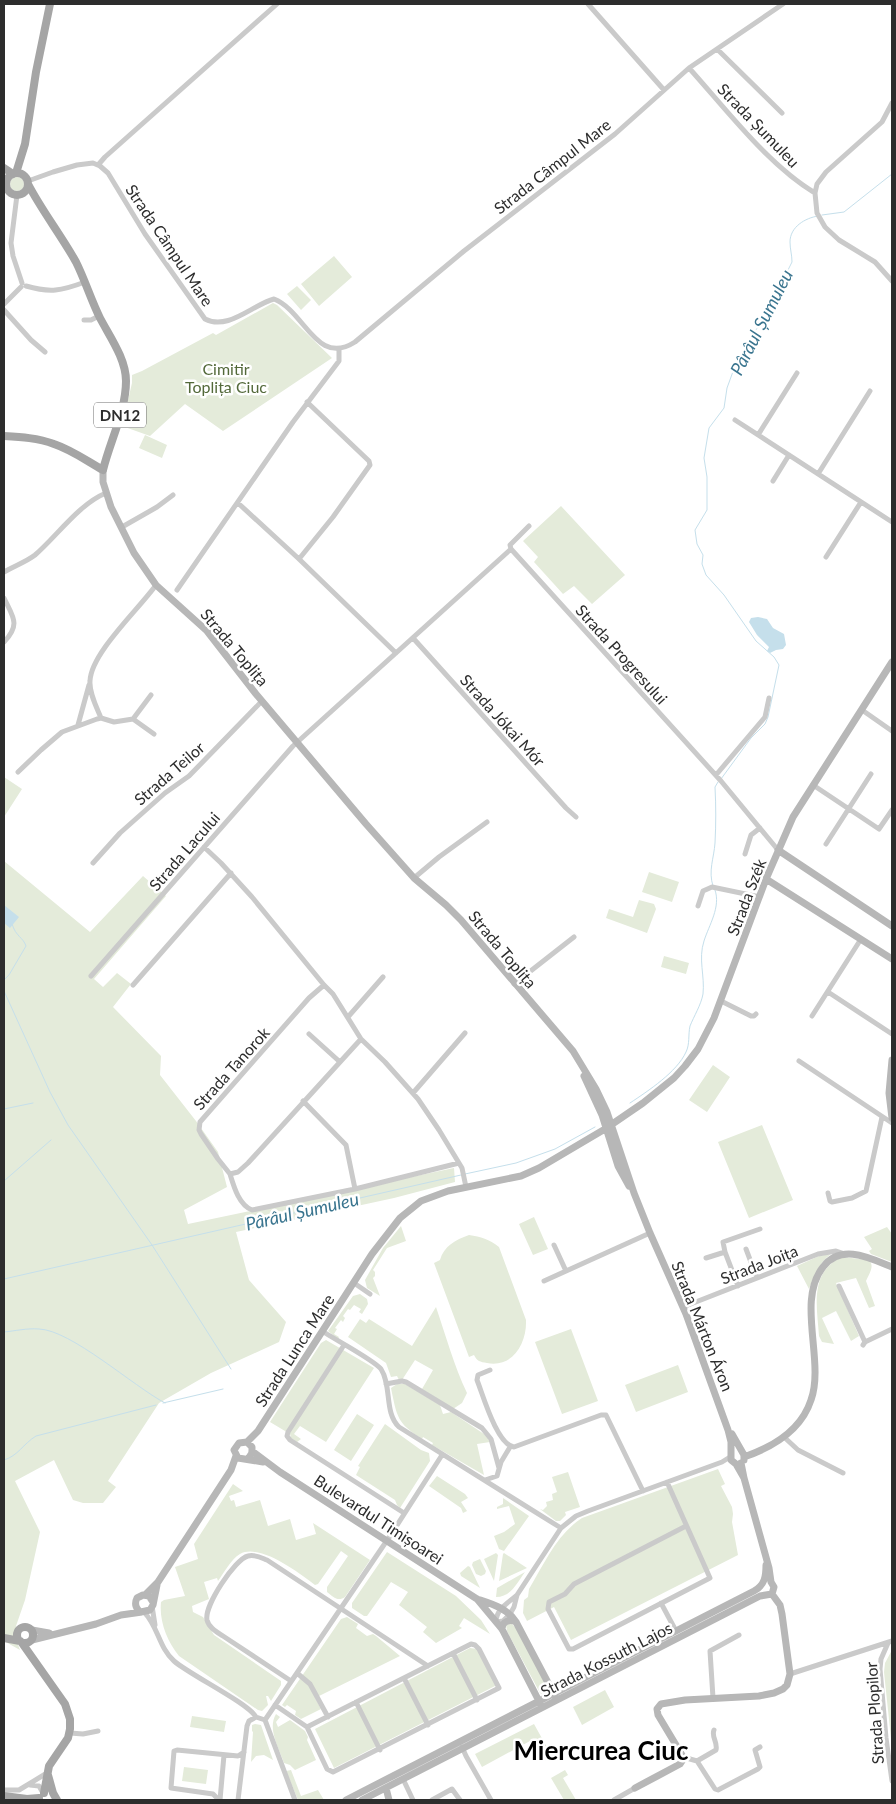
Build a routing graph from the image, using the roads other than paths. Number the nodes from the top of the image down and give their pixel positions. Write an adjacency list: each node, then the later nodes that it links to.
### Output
1 (50, 4): 10 (main road)
2 (278, 4): 11 (street)
3 (588, 4): 7 (street)
4 (783, 4): 5 (street, Strada Câmpul Mare)
5 (717, 48): 6 (street, Strada Câmpul Mare); 9 (street)
6 (689, 68): 7 (street, Strada Câmpul Mare); 15 (street, Strada Șumuleu)
7 (664, 90): 25 (street, Strada Câmpul Mare)
8 (892, 103): 15 (street)
9 (782, 113)
10 (22, 158): 13 (main road); 14 (main road, Strada Toplița)
11 (98, 165): 14 (street); 25 (street, Strada Câmpul Mare)
12 (4, 168): 13 (main road, DN12)
13 (8, 178): 14 (main road, DN12); 16 (main road, DN12)
14 (27, 180): 16 (main road); 17 (main road, Strada Toplița / DN12)
15 (815, 193): 18 (street)
16 (20, 194): 17 (main road, Strada Toplița / DN12); 20 (street)
17 (40, 206): 19 (main road, Strada Toplița / DN12)
18 (892, 281)
19 (85, 282): 20 (street); 23 (main road, Strada Toplița / DN12)
20 (23, 285): 21 (street)
21 (4, 304)
22 (4, 310): 26 (street)
23 (99, 316): 24 (street); 34 (main road, Strada Toplița / DN12)
24 (84, 320)
25 (339, 350): 29 (street)
26 (45, 352)
27 (797, 373): 31 (street)
28 (870, 391): 35 (street)
29 (307, 402): 40 (street); 46 (street)
30 (735, 420): 31 (street)
31 (758, 435): 33 (street)
32 (4, 436): 34 (main road)
33 (789, 455): 35 (street); 36 (street)
34 (103, 470): 37 (main road, Strada Toplița / DN12)
35 (818, 474): 39 (street)
36 (773, 481)
37 (106, 493): 43 (main road, Strada Toplița / DN12); 47 (street)
38 (174, 494): 43 (street)
39 (861, 502): 41 (street); 45 (street)
40 (238, 503): 46 (street); 49 (street)
41 (892, 522)
42 (529, 526): 44 (street)
43 (122, 528): 48 (main road, Strada Toplița / DN12)
44 (511, 549): 51 (street); 68 (street, Strada Progresului)
45 (826, 557)
46 (299, 559): 53 (street)
47 (4, 572)
48 (156, 585): 55 (street); 58 (main road, Strada Toplița / DN12)
49 (177, 590)
50 (4, 598): 52 (street)
51 (413, 638): 53 (street); 72 (street, Strada Jókai Mór)
52 (4, 642)
53 (396, 653): 65 (street)
54 (892, 662): 59 (main road, Strada Szék)
55 (90, 684): 60 (street); 62 (street)
56 (151, 695): 61 (street)
57 (769, 698): 68 (street)
58 (262, 701): 65 (main road, Strada Toplița / DN12); 79 (street, Strada Teilor)
59 (862, 710): 63 (street); 69 (main road, Strada Szék)
60 (101, 718): 61 (street); 62 (street)
61 (133, 719): 64 (street)
62 (78, 725): 66 (street)
63 (892, 731)
64 (154, 734)
65 (297, 743): 76 (street, Strada Lacului); 81 (main road, Strada Toplița / DN12)
66 (18, 772)
67 (871, 774): 70 (street)
68 (718, 778): 74 (street, Strada Progresului)
69 (813, 785): 70 (street); 77 (main road, Strada Szék)
70 (849, 809): 71 (street); 75 (street)
71 (892, 810)
72 (576, 817)
73 (487, 822): 81 (street)
74 (760, 828): 77 (street, Strada Progresului); 78 (street)
75 (826, 844)
76 (204, 848): 80 (street); 89 (street, Strada Lacului)
77 (778, 850): 82 (main road, Strada Szék); 85 (main road)
78 (745, 854)
79 (94, 863)
80 (231, 873): 92 (street); 93 (street)
81 (414, 878): 91 (main road, Strada Toplița / DN12)
82 (766, 879): 83 (main road, Strada Szék); 87 (main road)
83 (760, 897): 84 (street); 95 (main road, Strada Szék)
84 (698, 906)
85 (892, 926)
86 (574, 936): 91 (street)
87 (861, 939): 88 (main road); 94 (street)
88 (892, 960)
89 (91, 976)
90 (383, 977): 98 (street)
91 (514, 984): 111 (main road, Strada Toplița / DN12)
92 (133, 985)
93 (324, 985): 98 (street); 113 (street, Strada Tanorok)
94 (828, 992): 97 (street); 101 (street)
95 (721, 1001): 96 (street); 111 (main road, Strada Szék)
96 (756, 1014)
97 (812, 1016)
98 (348, 1017): 102 (street)
99 (465, 1033): 106 (street)
100 (309, 1034): 105 (street)
101 (892, 1034)
102 (361, 1038): 105 (street); 106 (street)
103 (892, 1060): 109 (main road)
104 (799, 1061): 108 (street)
105 (340, 1062): 107 (street)
106 (413, 1093): 112 (street)
107 (303, 1102): 113 (street); 115 (street)
108 (882, 1117): 110 (street); 116 (street)
109 (892, 1118)
110 (892, 1123)
111 (608, 1127): 114 (main road, Strada Lunca Mare); 118 (main road, Strada Márton Áron / DN12)
112 (459, 1163): 114 (street); 115 (street, Strada Tanorok)
113 (230, 1174): 115 (street, Strada Tanorok)
114 (466, 1187): 128 (main road, Strada Lunca Mare)
115 (355, 1189)
116 (828, 1194)
117 (760, 1229): 121 (street)
118 (650, 1233): 125 (street); 132 (main road, Strada Márton Áron / DN12)
119 (554, 1246): 125 (street)
120 (746, 1250): 126 (street)
121 (725, 1252): 123 (street); 129 (street)
122 (845, 1254): 124 (main road); 126 (street, Strada Joița); 139 (main road)
123 (706, 1258)
124 (892, 1267)
125 (566, 1271): 127 (street)
126 (757, 1278): 129 (street, Strada Joița)
127 (544, 1281)
128 (354, 1283): 131 (street, Strada Lunca Mare); 134 (main road, Strada Lunca Mare)
129 (738, 1286): 132 (street, Strada Joița)
130 (839, 1286): 133 (street)
131 (370, 1294)
132 (683, 1307): 138 (main road, Strada Márton Áron / DN12)
133 (892, 1329)
134 (322, 1331): 135 (street); 140 (main road, Strada Lunca Mare)
135 (344, 1345): 137 (street); 151 (street)
136 (490, 1370): 141 (street)
137 (386, 1384): 142 (street); 146 (street)
138 (728, 1430): 144 (main road, Strada Márton Áron / DN12); 144 (main road, Strada Márton Áron / DN12)
139 (784, 1437): 144 (main road); 147 (street)
140 (250, 1447): 143 (main road); 143 (main road); 145 (main road, Bulevardul Timișoarei)
141 (510, 1447): 146 (street); 150 (street)
142 (442, 1455): 148 (street); 151 (street)
143 (242, 1458): 145 (main road, Bulevardul Timișoarei); 155 (main road)
144 (737, 1458): 149 (street); 156 (main road, DN12)
145 (266, 1463): 154 (main road, Bulevardul Timișoarei)
146 (499, 1468): 148 (street)
147 (843, 1473)
148 (485, 1480): 153 (street)
149 (667, 1482): 150 (street); 152 (street)
150 (643, 1491): 153 (street)
151 (404, 1513): 154 (street)
152 (686, 1526): 162 (street); 162 (street)
153 (561, 1528): 159 (street)
154 (387, 1540): 160 (main road, Bulevardul Timișoarei); 166 (street)
155 (158, 1582): 158 (main road); 163 (main road)
156 (765, 1584): 157 (main road); 157 (main road, DN12); 177 (main road, Strada Kossuth Lajos)
157 (768, 1594): 186 (main road, Strada Kossuth Lajos); 189 (main road)
158 (145, 1595): 161 (main road); 163 (main road)
159 (517, 1596): 164 (street); 165 (street)
160 (477, 1598): 164 (main road, Bulevardul Timișoarei); 170 (main road, Bulevardul Timișoarei)
161 (136, 1601): 167 (main road); 169 (main road)
162 (661, 1603): 177 (street)
163 (152, 1604): 167 (main road); 173 (street)
164 (498, 1607): 168 (main road, Bulevardul Timișoarei); 170 (main road); 171 (street)
165 (514, 1607): 168 (street); 172 (street)
166 (340, 1608): 187 (street); 188 (street); 191 (street)
167 (143, 1612): 169 (main road); 173 (street)
168 (510, 1614): 171 (street); 172 (main road, Bulevardul Timișoarei)
169 (121, 1615): 178 (main road)
170 (490, 1615): 171 (main road, Bulevardul Timișoarei)
171 (496, 1622): 174 (main road, Bulevardul Timișoarei)
172 (516, 1622): 174 (main road); 192 (main road, Bulevardul Timișoarei)
173 (156, 1628): 198 (street)
174 (502, 1629): 196 (main road, Bulevardul Timișoarei)
175 (32, 1630): 176 (main road); 178 (main road); 181 (main road)
176 (18, 1631): 180 (main road); 182 (main road)
177 (676, 1631): 186 (main road, Strada Kossuth Lajos)
178 (51, 1634): 181 (main road)
179 (739, 1635): 193 (street)
180 (4, 1637): 182 (main road)
181 (32, 1640): 182 (main road); 185 (main road)
182 (21, 1642): 185 (main road)
183 (890, 1642): 189 (street); 214 (street, Strada Plopilor)
184 (453, 1654): 187 (street); 194 (street); 194 (street)
185 (36, 1661): 205 (main road)
186 (624, 1661): 192 (main road, Strada Kossuth Lajos)
187 (428, 1666): 190 (street)
188 (297, 1673): 191 (street); 199 (street)
189 (790, 1674): 193 (main road)
190 (404, 1678): 195 (street); 201 (street)
191 (291, 1681): 197 (street)
192 (555, 1696): 196 (main road, Strada Kossuth Lajos)
193 (713, 1698): 212 (main road)
194 (476, 1700): 201 (street)
195 (356, 1702): 199 (street); 209 (street)
196 (541, 1704): 206 (main road, Strada Kossuth Lajos); 208 (main road, Strada Kossuth Lajos)
197 (275, 1705): 200 (street); 202 (street)
198 (256, 1717): 200 (street); 210 (street)
199 (328, 1717): 202 (street)
200 (265, 1720): 228 (street)
201 (428, 1725): 209 (street)
202 (307, 1727): 209 (street)
203 (714, 1730): 213 (street)
204 (98, 1731): 205 (street)
205 (70, 1733): 215 (main road)
206 (467, 1738): 208 (street); 229 (main road, Strada Kossuth Lajos)
207 (760, 1748): 213 (street)
208 (462, 1749): 216 (main road, Strada Kossuth Lajos); 235 (street)
209 (380, 1750)
210 (244, 1752): 211 (street); 227 (street)
211 (224, 1755): 226 (street); 226 (street)
212 (683, 1757): 213 (street); 220 (main road)
213 (697, 1761)
214 (892, 1772): 217 (street, Strada Plopilor)
215 (47, 1773): 218 (street); 223 (main road); 224 (main road)
216 (403, 1779): 219 (main road, Strada Kossuth Lajos); 232 (street)
217 (892, 1781)
218 (28, 1786): 221 (street); 223 (street)
219 (386, 1788): 230 (main road, Strada Kossuth Lajos); 231 (main road)
220 (634, 1788): 236 (street)
221 (4, 1790)
222 (4, 1796): 225 (main road)
223 (41, 1796): 224 (main road); 225 (main road)
224 (58, 1798)
225 (25, 1799)
226 (220, 1800)
227 (238, 1800)
228 (295, 1800)
229 (346, 1800)
230 (362, 1800)
231 (390, 1800)
232 (413, 1800)
233 (432, 1800): 234 (street)
234 (460, 1800)
235 (491, 1800)
236 (614, 1800)

